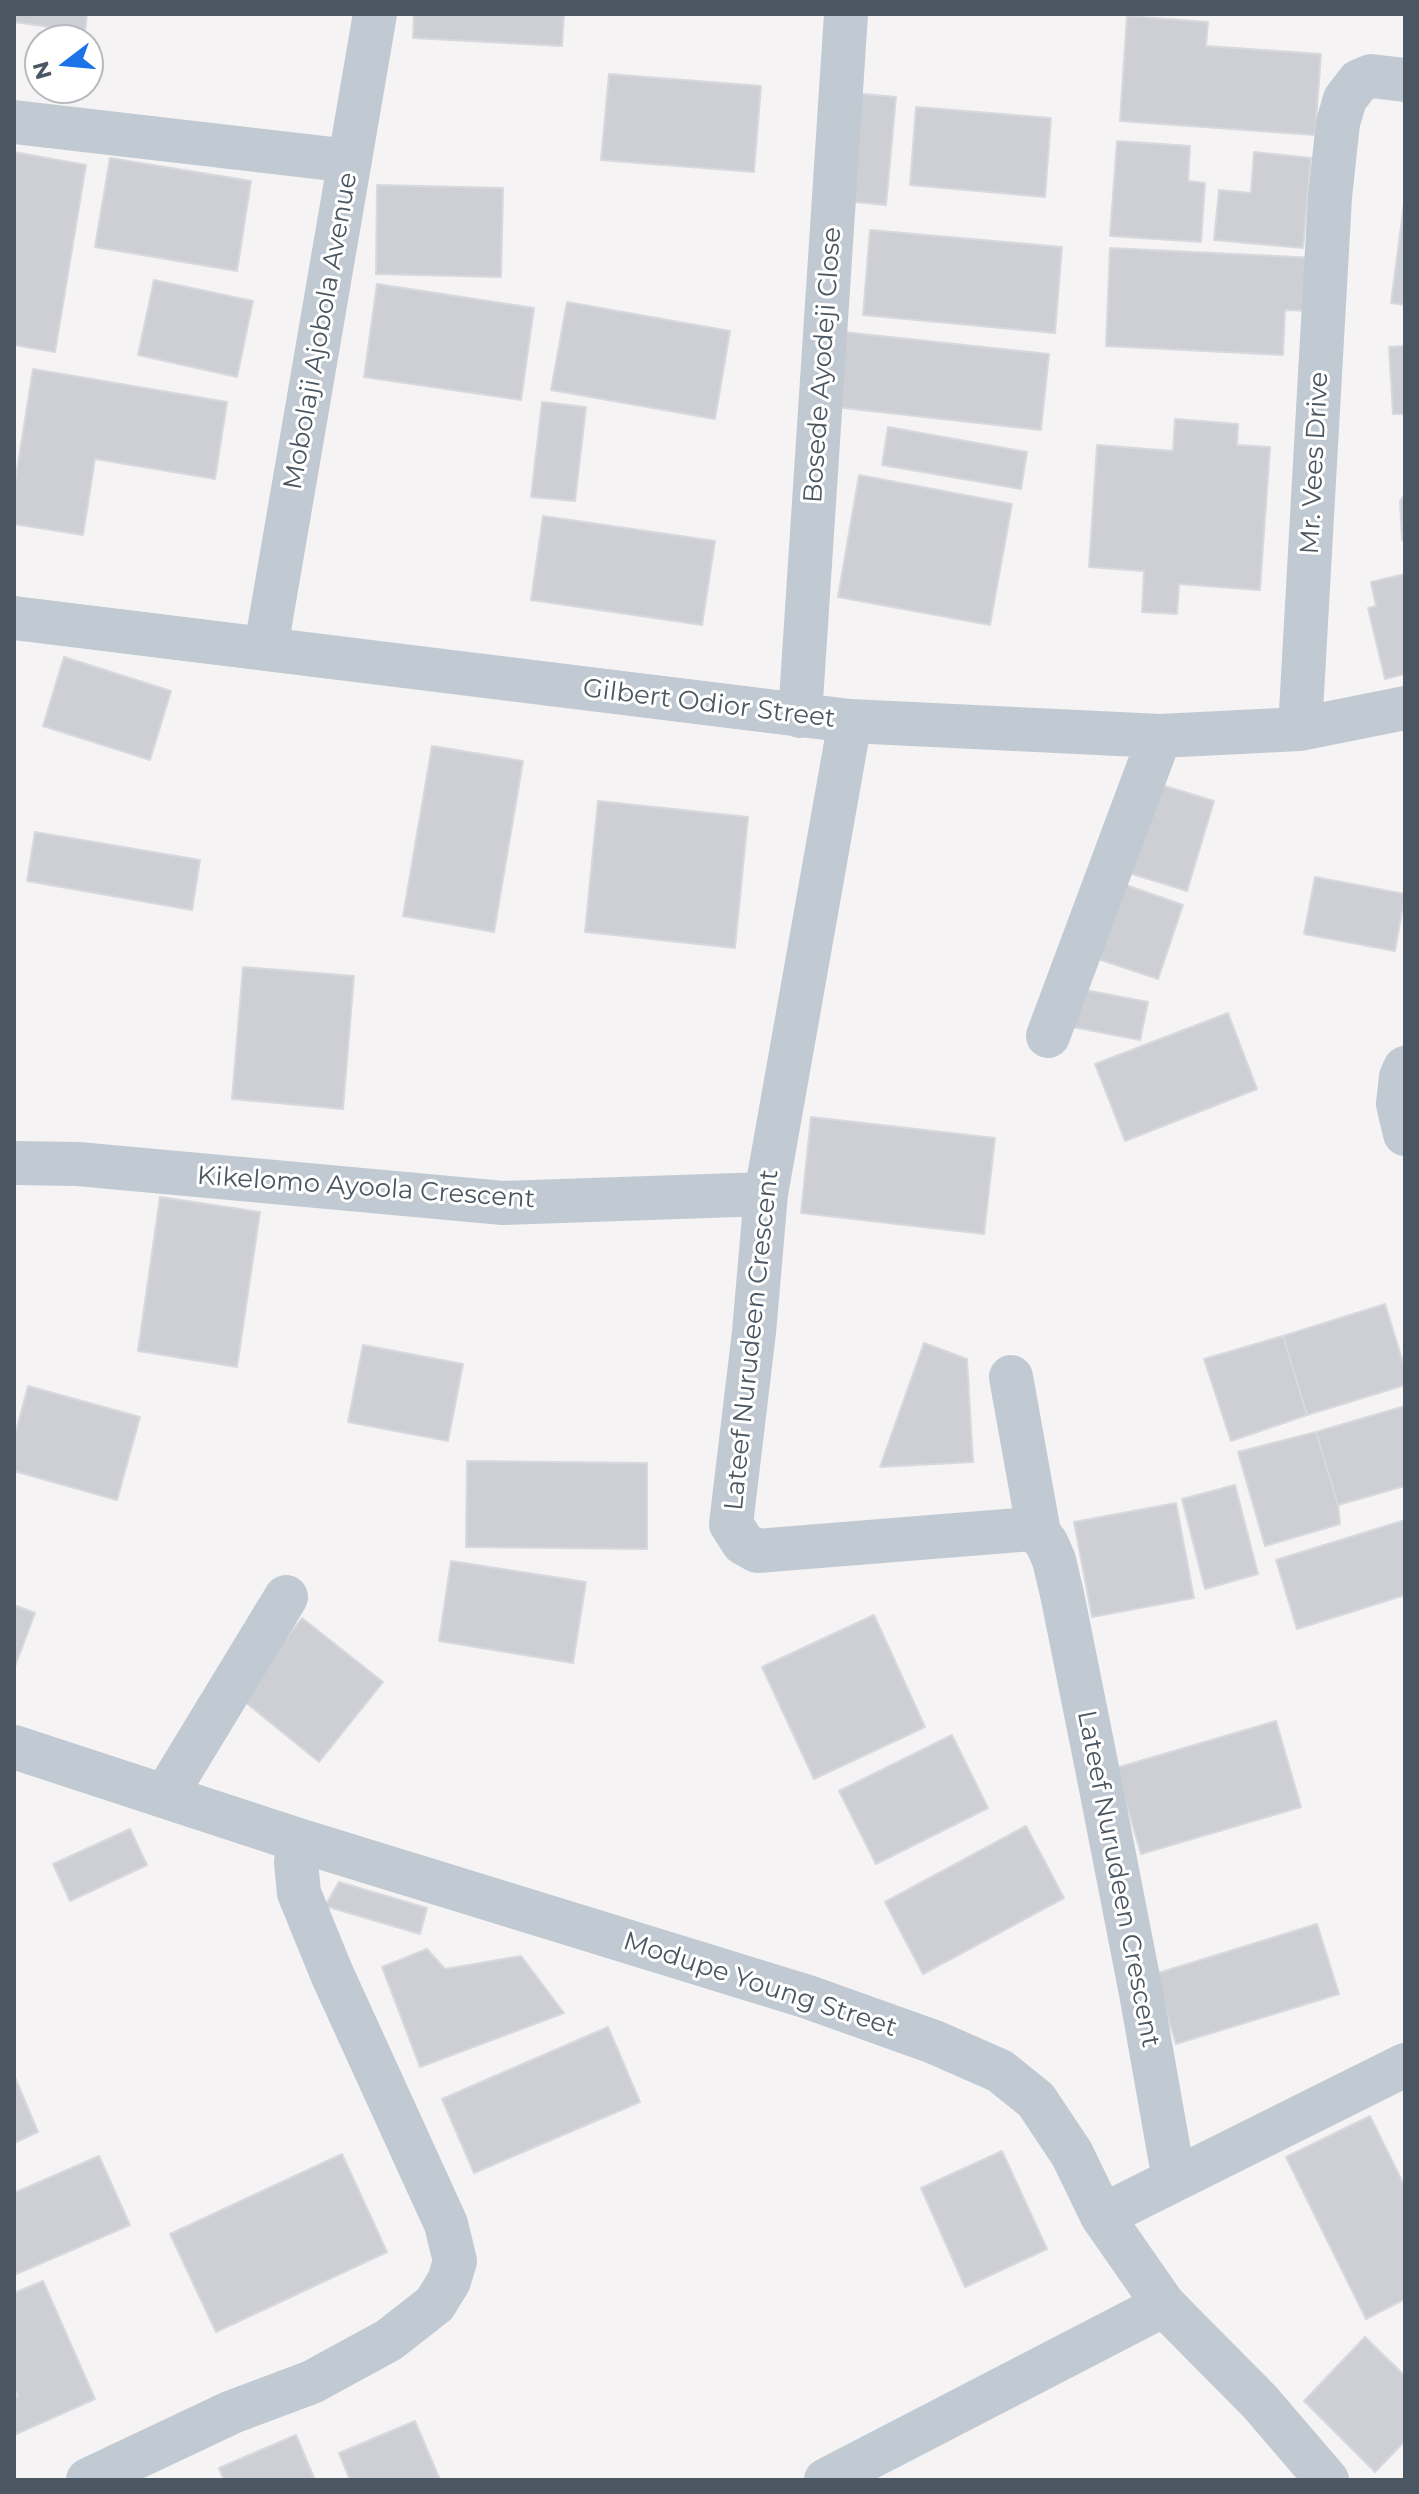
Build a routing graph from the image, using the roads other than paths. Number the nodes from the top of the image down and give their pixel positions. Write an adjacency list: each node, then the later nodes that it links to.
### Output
1 (375, 14): 5 (street, Mobolaji Ajobola Avenue)
2 (846, 14): 9 (street, Bosede Ayodeji Close)
3 (1405, 80): 11 (street, Mr. Vees Drive)
4 (14, 122): 5 (street)
5 (350, 161): 7 (street, Mobolaji Ajobola Avenue)
6 (14, 618): 7 (street, Gilbert Odior Street)
7 (266, 647): 9 (street, Gilbert Odior Street)
8 (1405, 708): 11 (street, Gilbert Odior Street)
9 (800, 716): 10 (street, Gilbert Odior Street)
10 (850, 721): 12 (street, Gilbert Odior Street); 17 (street, Lateef Nurudeen Crescent)
11 (1300, 729): 12 (street, Gilbert Odior Street)
12 (1160, 736): 13 (street)
13 (1048, 1036)
14 (1405, 1068): 15 (street)
15 (1405, 1134)
16 (14, 1163): 17 (street, Kikelomo Ayoola Crescent)
17 (766, 1194): 19 (street, Lateef Nurudeen Crescent)
18 (1011, 1377): 19 (street)
19 (1039, 1533): 25 (street, Lateef Nurudeen Crescent)
20 (286, 1597): 22 (street)
21 (14, 1747): 22 (street, Modupe Young Street)
22 (165, 1796): 23 (street, Modupe Young Street)
23 (298, 1840): 26 (street, Modupe Young Street); 28 (street)
24 (1405, 2065): 25 (street)
25 (1174, 2180): 26 (street)
26 (1102, 2216): 27 (street, Modupe Young Street)
27 (1164, 2305): 29 (street); 30 (street, Modupe Young Street)
28 (88, 2480)
29 (826, 2480)
30 (1327, 2480)

